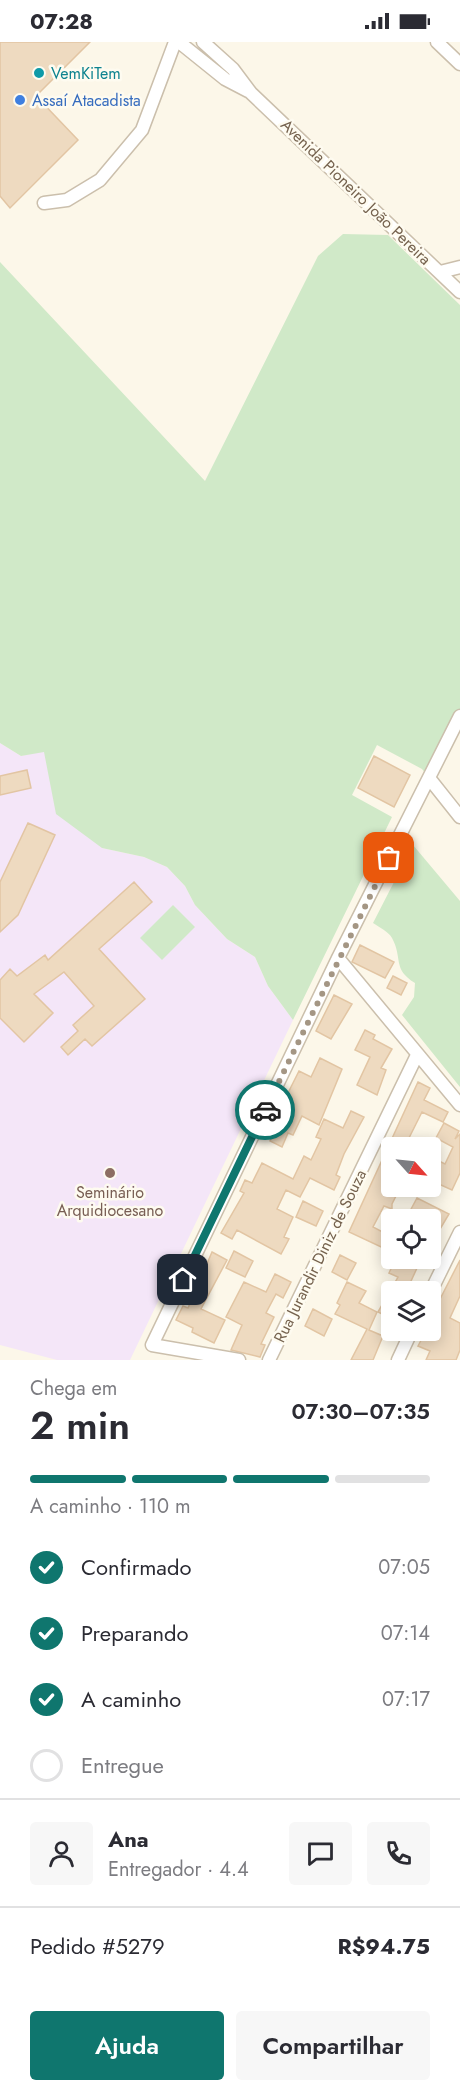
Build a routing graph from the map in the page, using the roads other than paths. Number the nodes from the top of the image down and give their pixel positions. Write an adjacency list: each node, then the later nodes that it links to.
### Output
1 (177, 42): 5 (street, Avenida Pioneiro João Pereira); 6 (street)
2 (203, 42): 5 (street, Avenida Pioneiro João Pereira)
3 (437, 42): 4 (street)
4 (460, 64)
5 (251, 93): 8 (street, Avenida Pioneiro João Pereira)
6 (44, 203)
7 (460, 267): 8 (street)
8 (440, 272): 9 (street, Avenida Pioneiro João Pereira)
9 (460, 292)
10 (460, 716): 11 (street)
11 (429, 778): 12 (street); 13 (street)
12 (460, 817)
13 (338, 958): 14 (street); 19 (street)
14 (417, 1055): 15 (street); 20 (street, Rua Jurandir Diniz de Souza)
15 (460, 1105)
16 (460, 1232): 17 (street)
17 (436, 1281)
18 (407, 1341): 21 (street)
19 (239, 1360)
20 (269, 1360)
21 (398, 1360)

